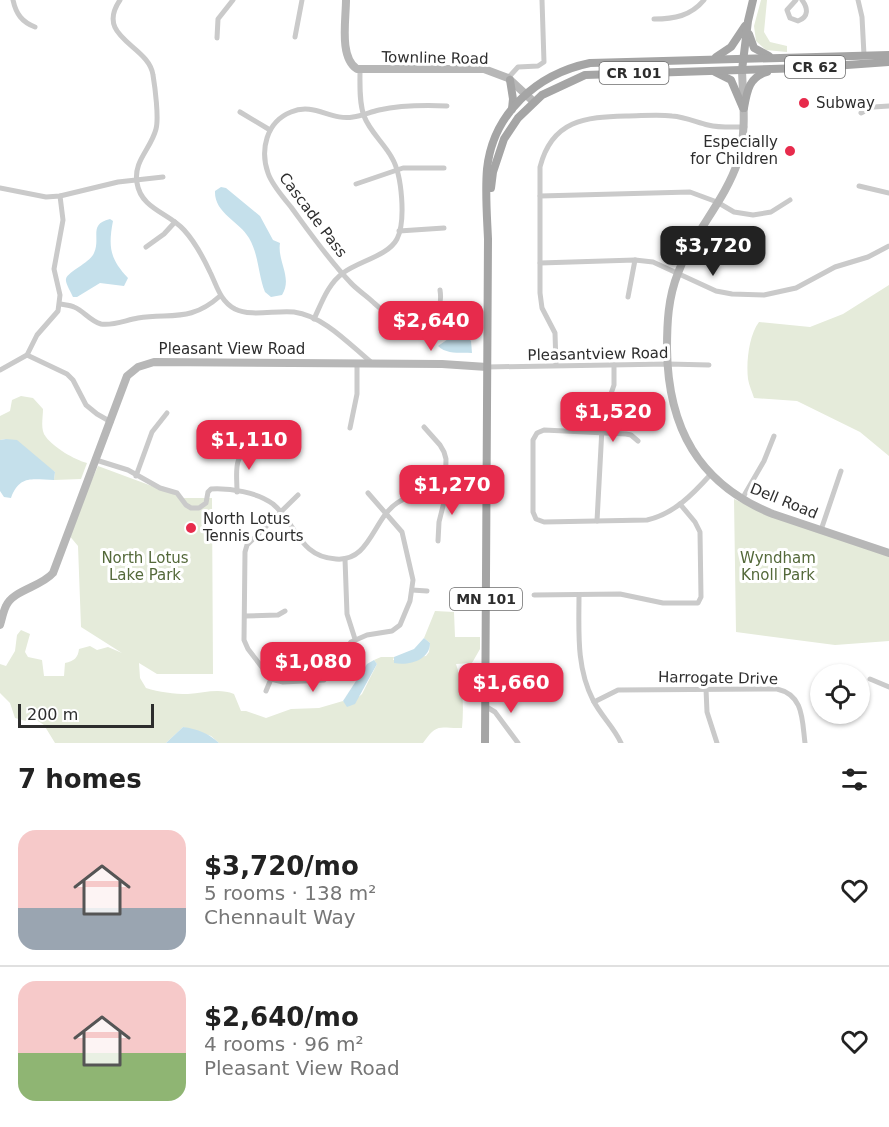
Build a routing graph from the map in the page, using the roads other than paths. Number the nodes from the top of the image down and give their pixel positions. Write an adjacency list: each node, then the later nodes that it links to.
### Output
1 (13, 0): 15 (street)
2 (112, 0): 12 (street)
3 (233, 0): 17 (street)
4 (302, 0): 16 (street)
5 (346, 0): 25 (street)
6 (542, 0): 28 (street)
7 (704, 0): 13 (street)
8 (753, 0): 14 (main road, CR 101)
9 (796, 0): 10 (street)
10 (801, 0)
11 (858, 0): 18 (street)
12 (119, 2): 43 (street)
13 (654, 19)
14 (748, 21): 20 (main road); 21 (main road, CR 101); 22 (main road, CR 101)
15 (35, 27)
16 (295, 37)
17 (217, 38)
18 (864, 55): 19 (main road, CR 62); 20 (main road, CR 62)
19 (889, 55)
20 (777, 57): 21 (main road, CR 62)
21 (743, 58): 22 (main road, CR 101); 26 (main road, CR 101)
22 (706, 59): 29 (main road, CR 101)
23 (889, 62): 24 (main road, CR 62)
24 (778, 69): 26 (main road, CR 62); 33 (main road)
25 (360, 70): 28 (street, Townline Road); 37 (street)
26 (742, 70): 27 (main road, CR 101 / CR 101); 33 (street, Dell Road)
27 (702, 71): 30 (main road, CR 101 / CR 101); 33 (main road)
28 (509, 79): 29 (street, Townline Road); 34 (main road)
29 (526, 93): 30 (street, Townline Road); 34 (main road, MN 101)
30 (534, 102): 55 (main road, MN 101)
31 (447, 106): 37 (street)
32 (889, 106): 36 (street)
33 (744, 108): 38 (street, Dell Road)
34 (512, 110): 55 (main road, MN 101)
35 (240, 112): 39 (street)
36 (861, 112)
37 (363, 114): 39 (street); 41 (street)
38 (744, 127): 49 (street); 51 (street, Dell Road)
39 (270, 130): 61 (street, Cascade Pass)
40 (444, 168): 41 (street)
41 (397, 169): 44 (street); 54 (street)
42 (163, 177): 43 (street)
43 (136, 180): 48 (street); 52 (street)
44 (356, 184)
45 (859, 186): 47 (street)
46 (0, 188): 48 (street)
47 (889, 193)
48 (60, 196): 65 (street)
49 (540, 196): 51 (street); 59 (street)
50 (790, 200): 51 (street)
51 (717, 202): 60 (street, Dell Road)
52 (175, 222): 57 (street); 63 (street)
53 (444, 228): 54 (street)
54 (399, 231): 61 (street)
55 (488, 239): 74 (main road, MN 101)
56 (889, 246): 60 (street)
57 (146, 247)
58 (635, 260): 59 (street); 60 (street); 64 (street)
59 (540, 263): 71 (street)
60 (678, 272): 70 (street, Dell Road)
61 (342, 274): 62 (street, Cascade Pass); 66 (street)
62 (440, 290)
63 (220, 296): 65 (street); 66 (street)
64 (628, 297)
65 (60, 304): 67 (street)
66 (314, 319): 69 (street)
67 (27, 355): 75 (street); 77 (street)
68 (357, 364): 69 (street, Pleasant View Road); 77 (street, Pleasant View Road); 79 (street)
69 (374, 364): 74 (street, Pleasant View Road)
70 (668, 364): 72 (street, Pleasantview Road); 73 (street, Pleasantview Road); 86 (street, Dell Road)
71 (556, 365): 72 (street, Pleasantview Road); 74 (street, Pleasantview Road)
72 (614, 365): 80 (street)
73 (710, 365)
74 (487, 367): 90 (main road, MN 101)
75 (0, 370)
76 (167, 413): 87 (street)
77 (111, 422): 84 (street, Pleasant View Road)
78 (424, 427): 89 (street)
79 (350, 428)
80 (602, 433): 82 (street); 97 (street); 97 (street)
81 (774, 436): 93 (street)
82 (638, 441)
83 (254, 445): 88 (street)
84 (96, 460): 87 (street); 108 (street, Pleasant View Road)
85 (841, 471): 98 (street)
86 (711, 474): 93 (street, Dell Road); 94 (street)
87 (136, 476): 88 (street)
88 (237, 492): 95 (street)
89 (445, 492): 90 (street); 96 (street); 99 (street)
90 (487, 492): 116 (main road, MN 101)
91 (368, 493): 96 (street)
92 (298, 495): 95 (street)
93 (742, 499): 98 (street, Dell Road)
94 (680, 504): 97 (street); 105 (street)
95 (280, 513): 101 (street); 107 (street)
96 (386, 513): 101 (street); 102 (street)
97 (597, 521)
98 (821, 530): 100 (street, Dell Road)
99 (438, 541)
100 (889, 553)
101 (345, 559): 109 (street)
102 (412, 590): 103 (street); 109 (street)
103 (427, 591)
104 (534, 595): 105 (street)
105 (579, 595): 115 (street)
106 (285, 611): 107 (street)
107 (245, 616): 110 (street)
108 (0, 625)
109 (355, 639): 110 (street)
110 (272, 679): 114 (street)
111 (870, 679): 112 (street)
112 (889, 687)
113 (706, 689): 115 (street, Harrogate Drive); 120 (street); 121 (street, Harrogate Drive)
114 (266, 691)
115 (594, 702): 119 (street)
116 (485, 706): 117 (main road, MN 101); 118 (street)
117 (485, 743)
118 (518, 743)
119 (621, 743)
120 (717, 743)
121 (805, 743)

